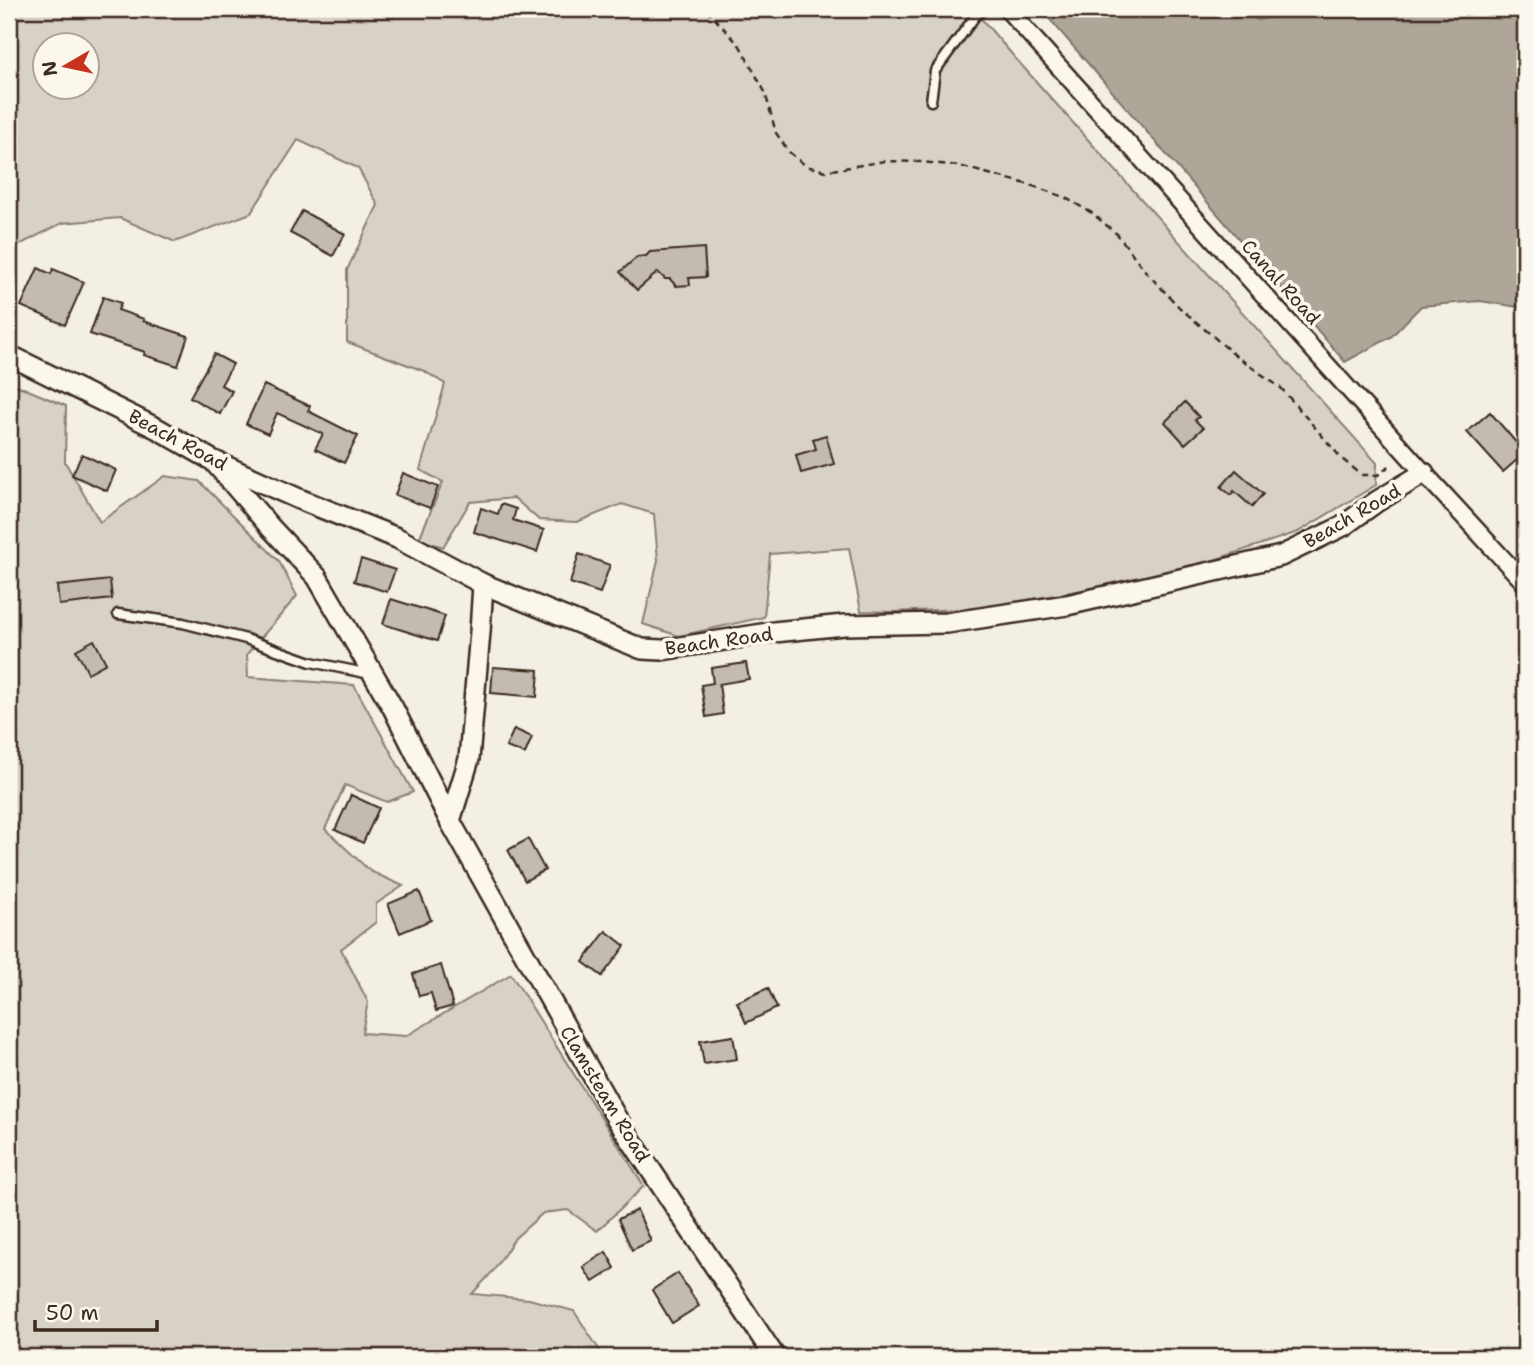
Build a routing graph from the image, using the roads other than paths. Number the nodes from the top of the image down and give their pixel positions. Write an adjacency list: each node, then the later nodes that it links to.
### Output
1 (984, 9): 3 (lane)
2 (1007, 9): 6 (street, Canal Road)
3 (931, 101)
4 (9, 355): 5 (street, Beach Road)
5 (212, 460): 8 (street, Beach Road); 10 (street, Clamsteam Road)
6 (1424, 473): 7 (street, Canal Road); 8 (street, Beach Road)
7 (1525, 583)
8 (483, 584): 11 (street)
9 (118, 614): 10 (lane)
10 (373, 674): 11 (street, Clamsteam Road)
11 (450, 821): 12 (street, Clamsteam Road)
12 (775, 1357)

